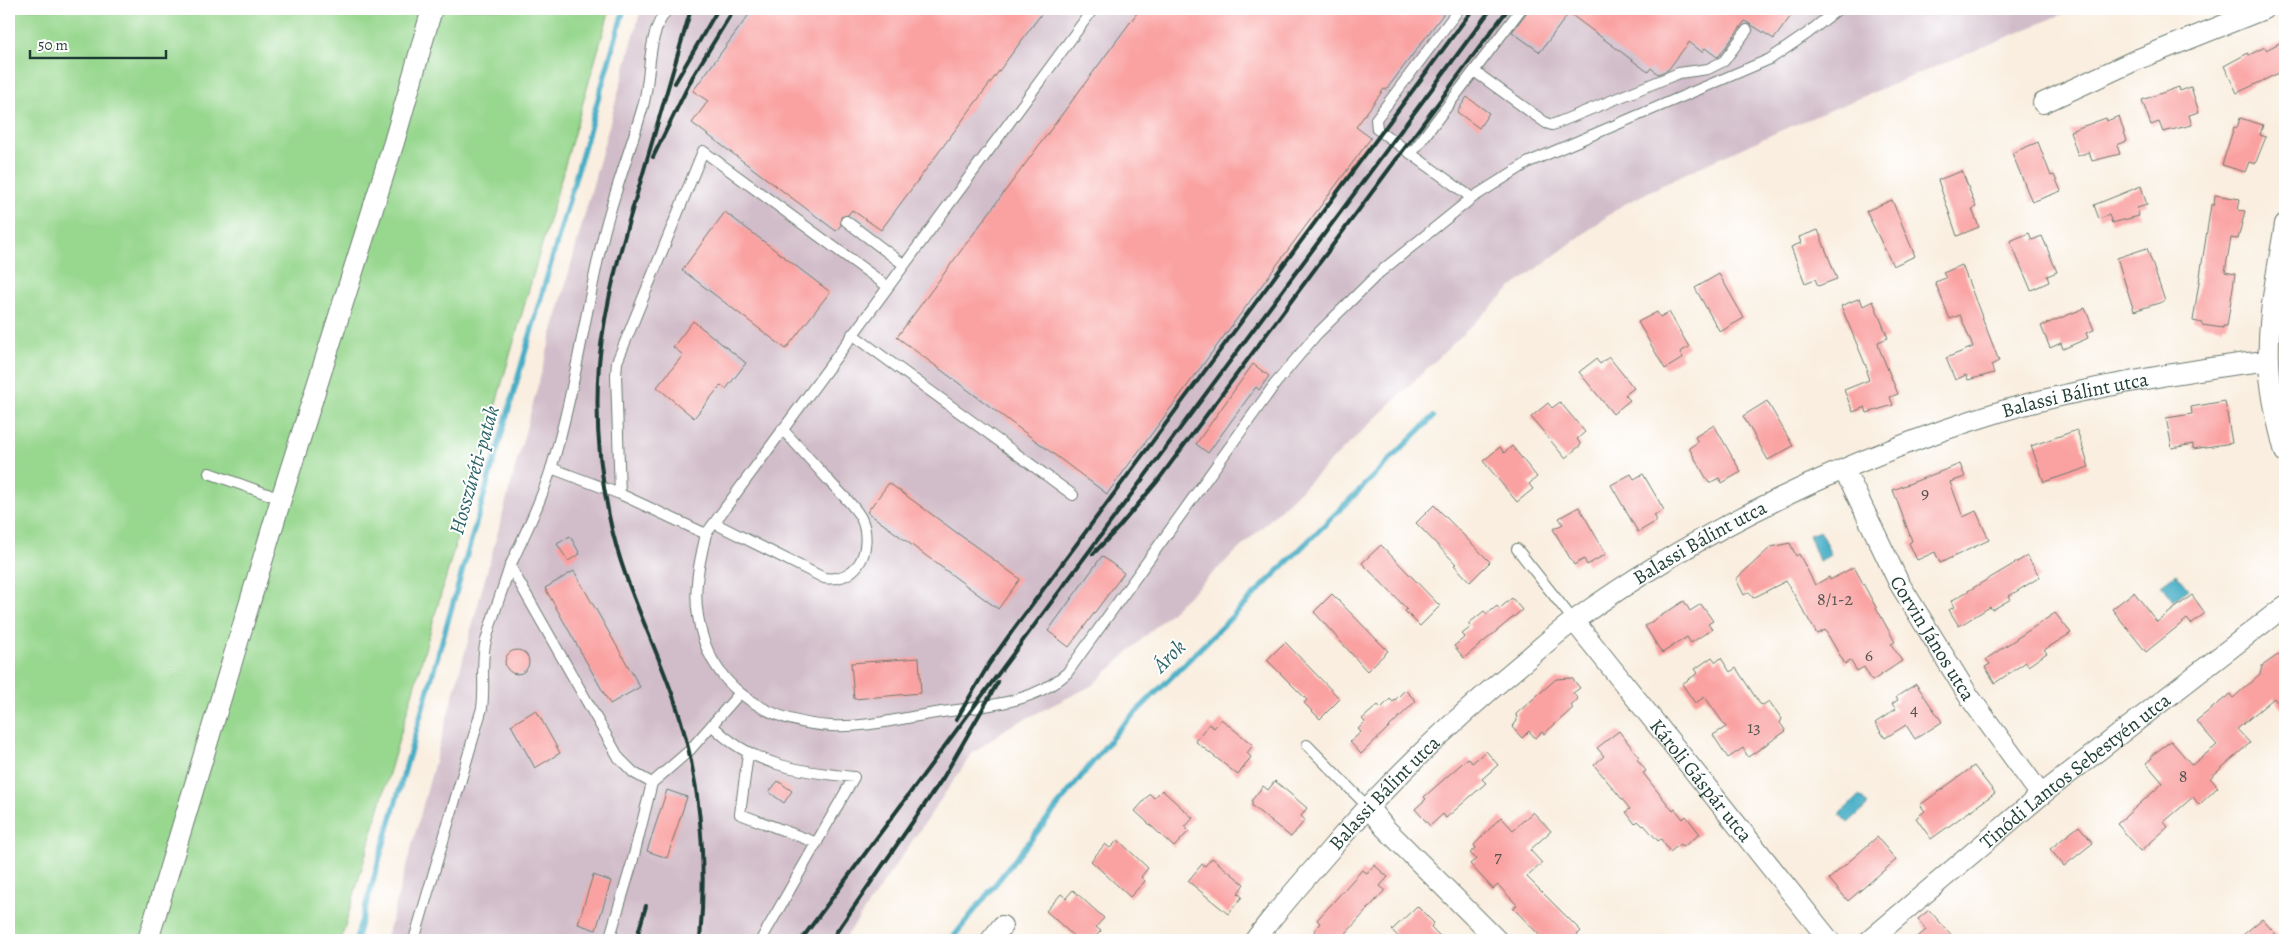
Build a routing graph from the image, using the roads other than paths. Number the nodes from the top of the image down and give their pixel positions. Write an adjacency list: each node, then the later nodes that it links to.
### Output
1 (432, 9): 26 (street)
2 (668, 9): 21 (lane)
3 (1093, 9): 15 (lane)
4 (1459, 9): 11 (lane)
5 (1521, 9): 9 (lane)
6 (1838, 9): 12 (lane)
7 (2264, 9): 10 (street)
8 (1747, 30): 9 (lane)
9 (1474, 71): 11 (lane)
10 (2043, 103)
11 (1411, 154): 12 (lane)
12 (1472, 198): 33 (lane)
13 (846, 221): 15 (lane)
14 (2285, 224): 18 (street)
15 (904, 264): 16 (lane)
16 (887, 286): 17 (lane); 24 (lane)
17 (852, 334): 19 (lane); 25 (lane)
18 (2269, 361): 20 (street); 22 (street, Balassi Bálint utca)
19 (782, 429): 27 (lane); 27 (lane)
20 (2285, 452)
21 (551, 468): 24 (lane); 30 (lane)
22 (1843, 471): 32 (street, Balassi Bálint utca); 38 (street, Corvin János utca)
23 (210, 473): 26 (lane)
24 (620, 494): 28 (lane)
25 (1073, 495)
26 (281, 499): 41 (street)
27 (714, 523): 28 (lane)
28 (706, 534): 33 (lane)
29 (1517, 549): 32 (lane)
30 (510, 566): 37 (lane); 42 (lane)
31 (2285, 606): 38 (street, Tinódi Lantos Sebestyén utca)
32 (1574, 621): 39 (street, Balassi Bálint utca); 47 (street, Károli Gáspár utca)
33 (739, 694): 34 (lane)
34 (712, 724): 36 (lane); 37 (lane)
35 (1307, 744): 39 (lane)
36 (748, 754): 40 (lane); 40 (lane)
37 (652, 783): 43 (lane)
38 (2041, 795): 48 (street, Tinódi Lantos Sebestyén utca)
39 (1368, 807): 45 (street, Balassi Bálint utca); 46 (street)
40 (817, 842): 44 (lane)
41 (148, 940)
42 (414, 940)
43 (609, 940)
44 (761, 940)
45 (1255, 940)
46 (1497, 940)
47 (1829, 940)
48 (1870, 940)

